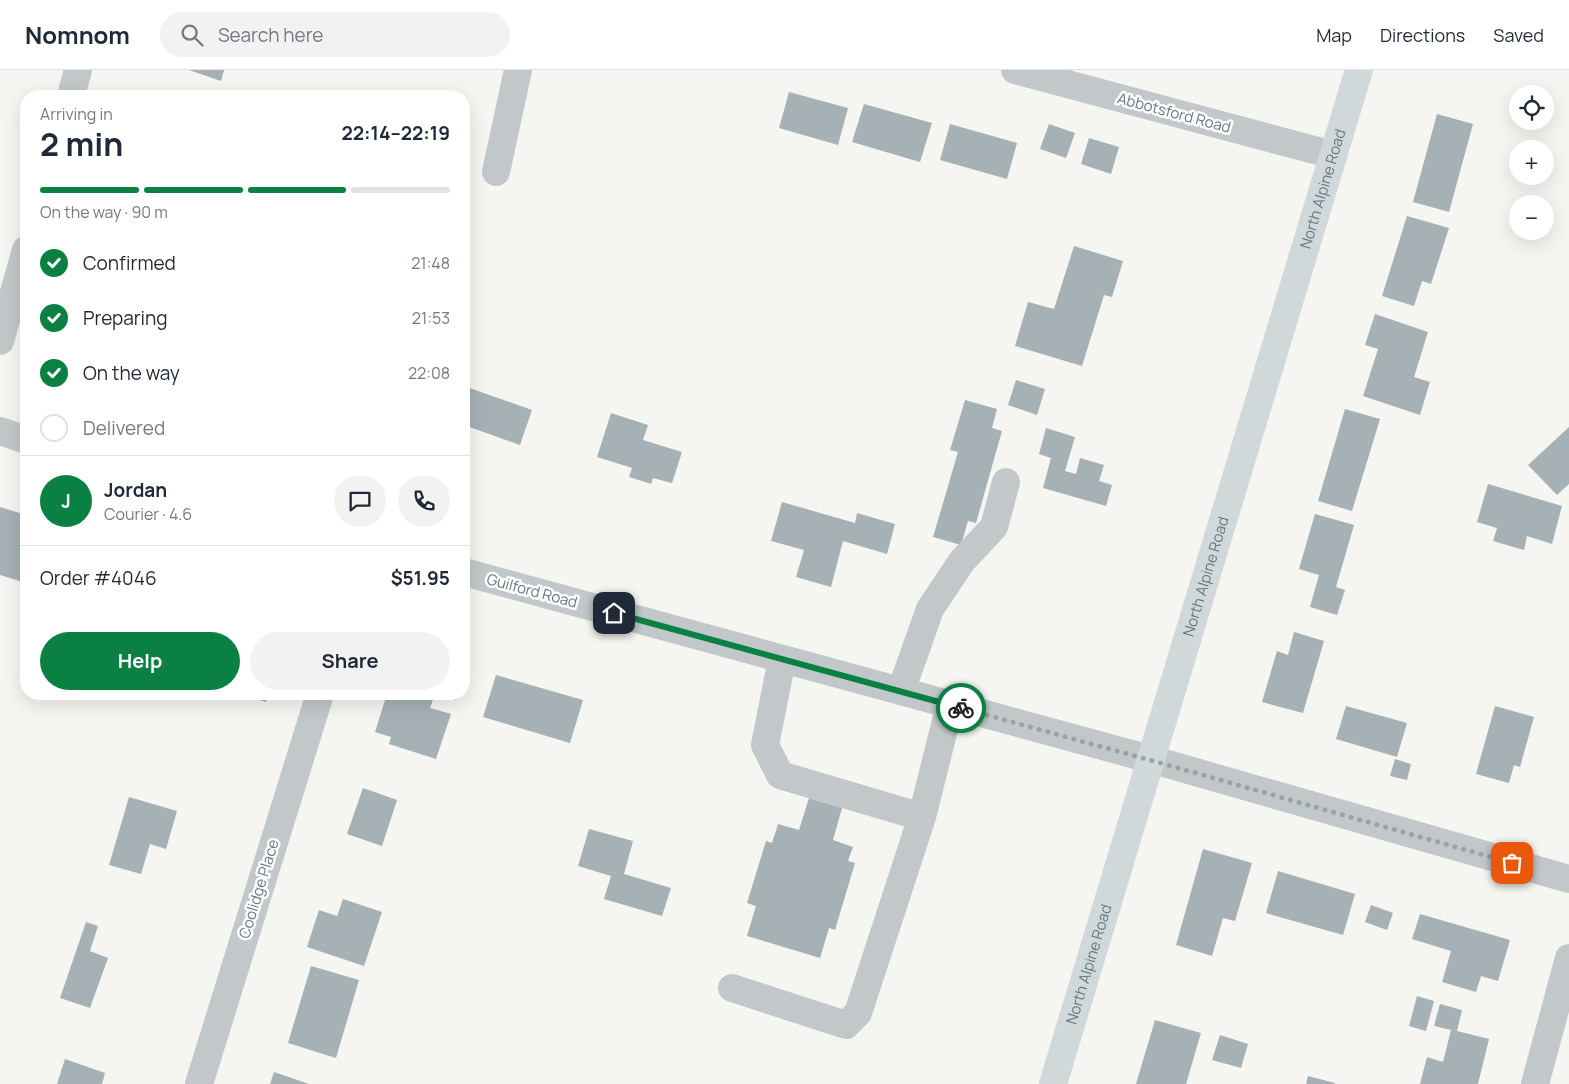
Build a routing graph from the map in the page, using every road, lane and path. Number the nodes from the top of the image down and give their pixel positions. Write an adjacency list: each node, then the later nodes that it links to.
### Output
1 (78, 70): 5 (street)
2 (518, 70): 7 (street)
3 (1015, 70): 6 (street, Abbotsford Road)
4 (1359, 70): 6 (main road, North Alpine Road)
5 (73, 90)
6 (1333, 156): 18 (main road, North Alpine Road)
7 (496, 172)
8 (20, 271): 9 (street)
9 (0, 341)
10 (0, 432): 11 (street)
11 (20, 438)
12 (1006, 482): 15 (street)
13 (470, 574): 14 (street, Guilford Road)
14 (782, 658): 15 (street, Guilford Road); 19 (street)
15 (901, 691): 17 (street, Guilford Road)
16 (318, 700): 23 (street, Coolidge Place)
17 (950, 705): 18 (street, Guilford Road); 19 (street)
18 (1150, 760): 20 (street, Guilford Road); 24 (main road, North Alpine Road)
19 (922, 817): 22 (street)
20 (1569, 879)
21 (1569, 958): 25 (street)
22 (732, 988)
23 (199, 1084)
24 (1053, 1084)
25 (1535, 1084)

